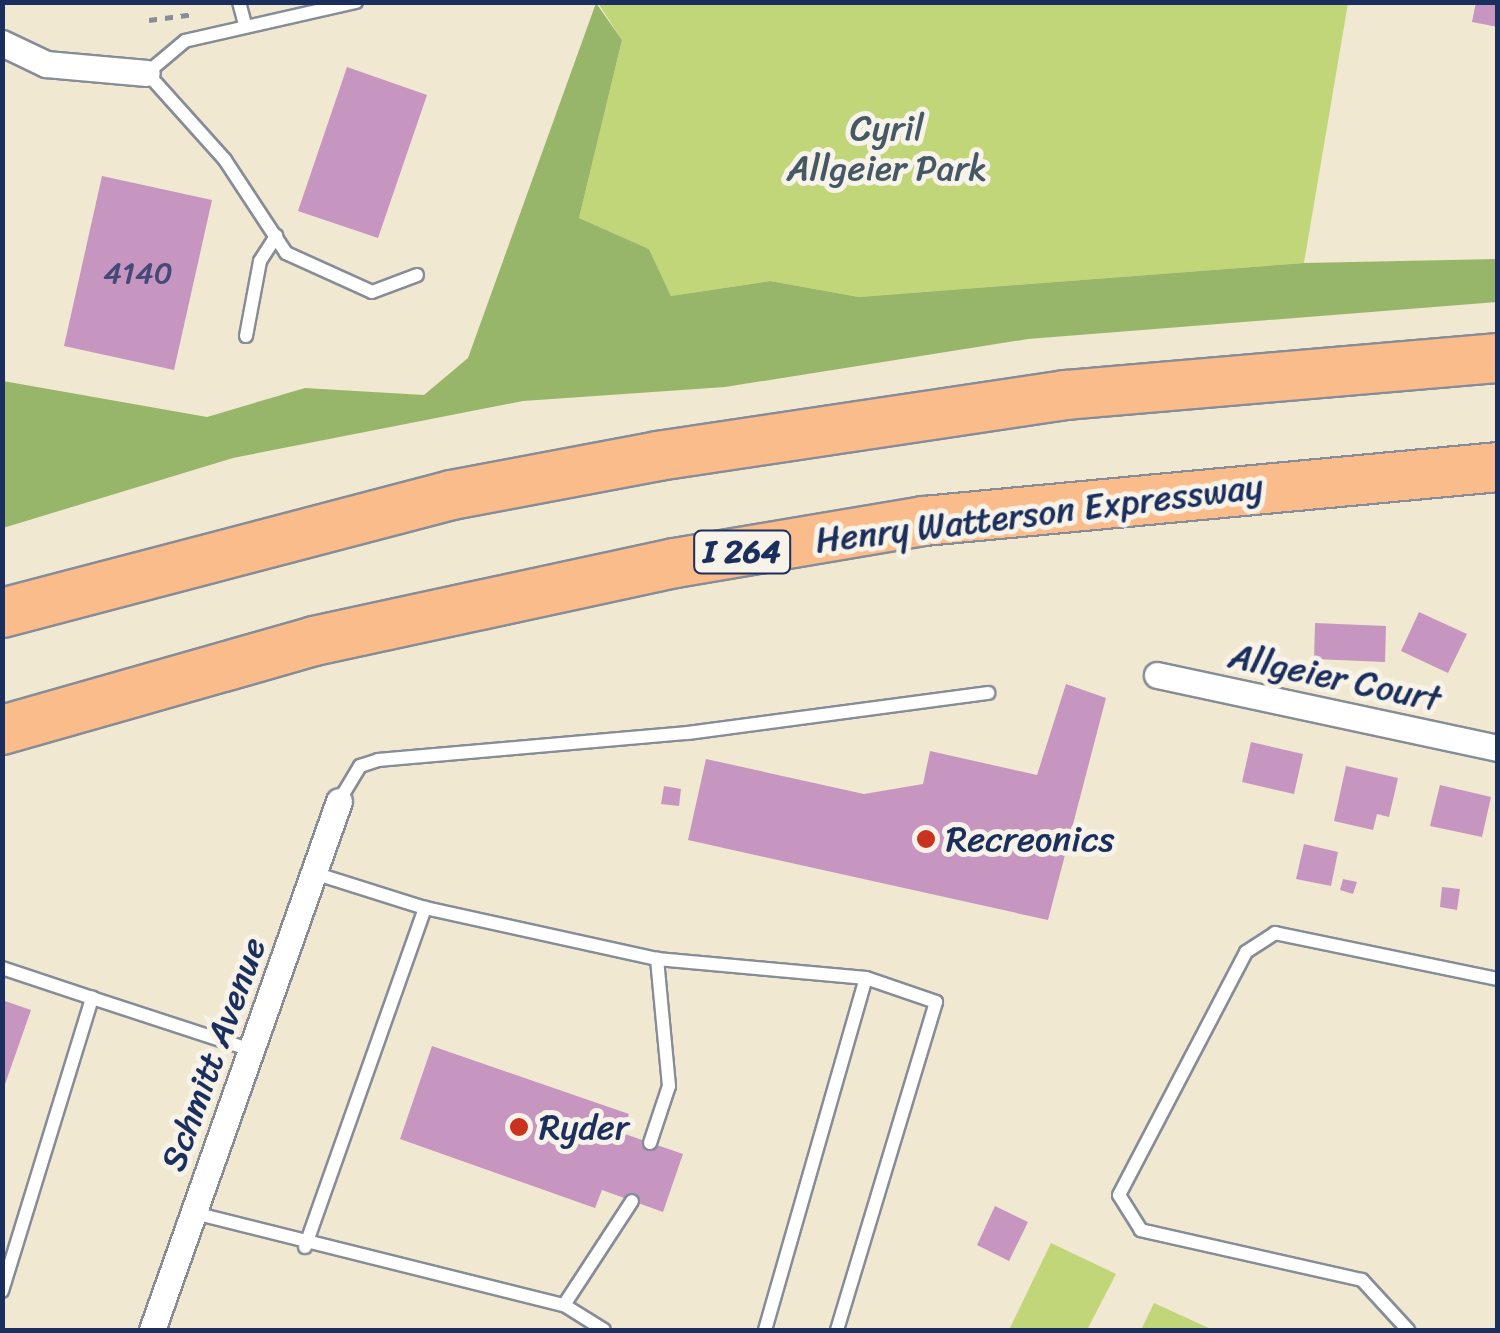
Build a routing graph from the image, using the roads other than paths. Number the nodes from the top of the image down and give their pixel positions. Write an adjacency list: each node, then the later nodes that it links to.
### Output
1 (239, 2): 3 (lane)
2 (356, 2): 3 (lane)
3 (244, 24): 5 (lane)
4 (5, 53): 5 (street)
5 (147, 73): 6 (lane)
6 (276, 236): 7 (lane); 8 (lane)
7 (417, 276)
8 (246, 336)
9 (1498, 358): 11 (highway)
10 (1498, 467): 14 (highway, Henry Watterson Expressway / I 264)
11 (2, 613)
12 (1157, 675): 15 (street, Allgeier Court)
13 (988, 693): 16 (lane)
14 (2, 730)
15 (1498, 748)
16 (340, 801): 17 (street, Schmitt Avenue)
17 (314, 872): 18 (lane); 24 (street, Schmitt Avenue)
18 (424, 908): 19 (lane); 28 (lane)
19 (656, 959): 21 (lane); 25 (lane)
20 (2, 968): 23 (lane)
21 (866, 978): 34 (lane); 35 (lane)
22 (1498, 978): 31 (lane)
23 (92, 998): 24 (lane); 29 (lane)
24 (252, 1050): 27 (street, Schmitt Avenue)
25 (650, 1143)
26 (632, 1201): 30 (lane)
27 (194, 1213): 28 (lane); 32 (street, Schmitt Avenue)
28 (305, 1247): 30 (lane)
29 (2, 1291)
30 (564, 1305): 33 (lane)
31 (1394, 1315): 36 (lane); 37 (lane)
32 (152, 1330)
33 (604, 1330)
34 (766, 1330)
35 (837, 1330)
36 (1386, 1330)
37 (1408, 1330)

